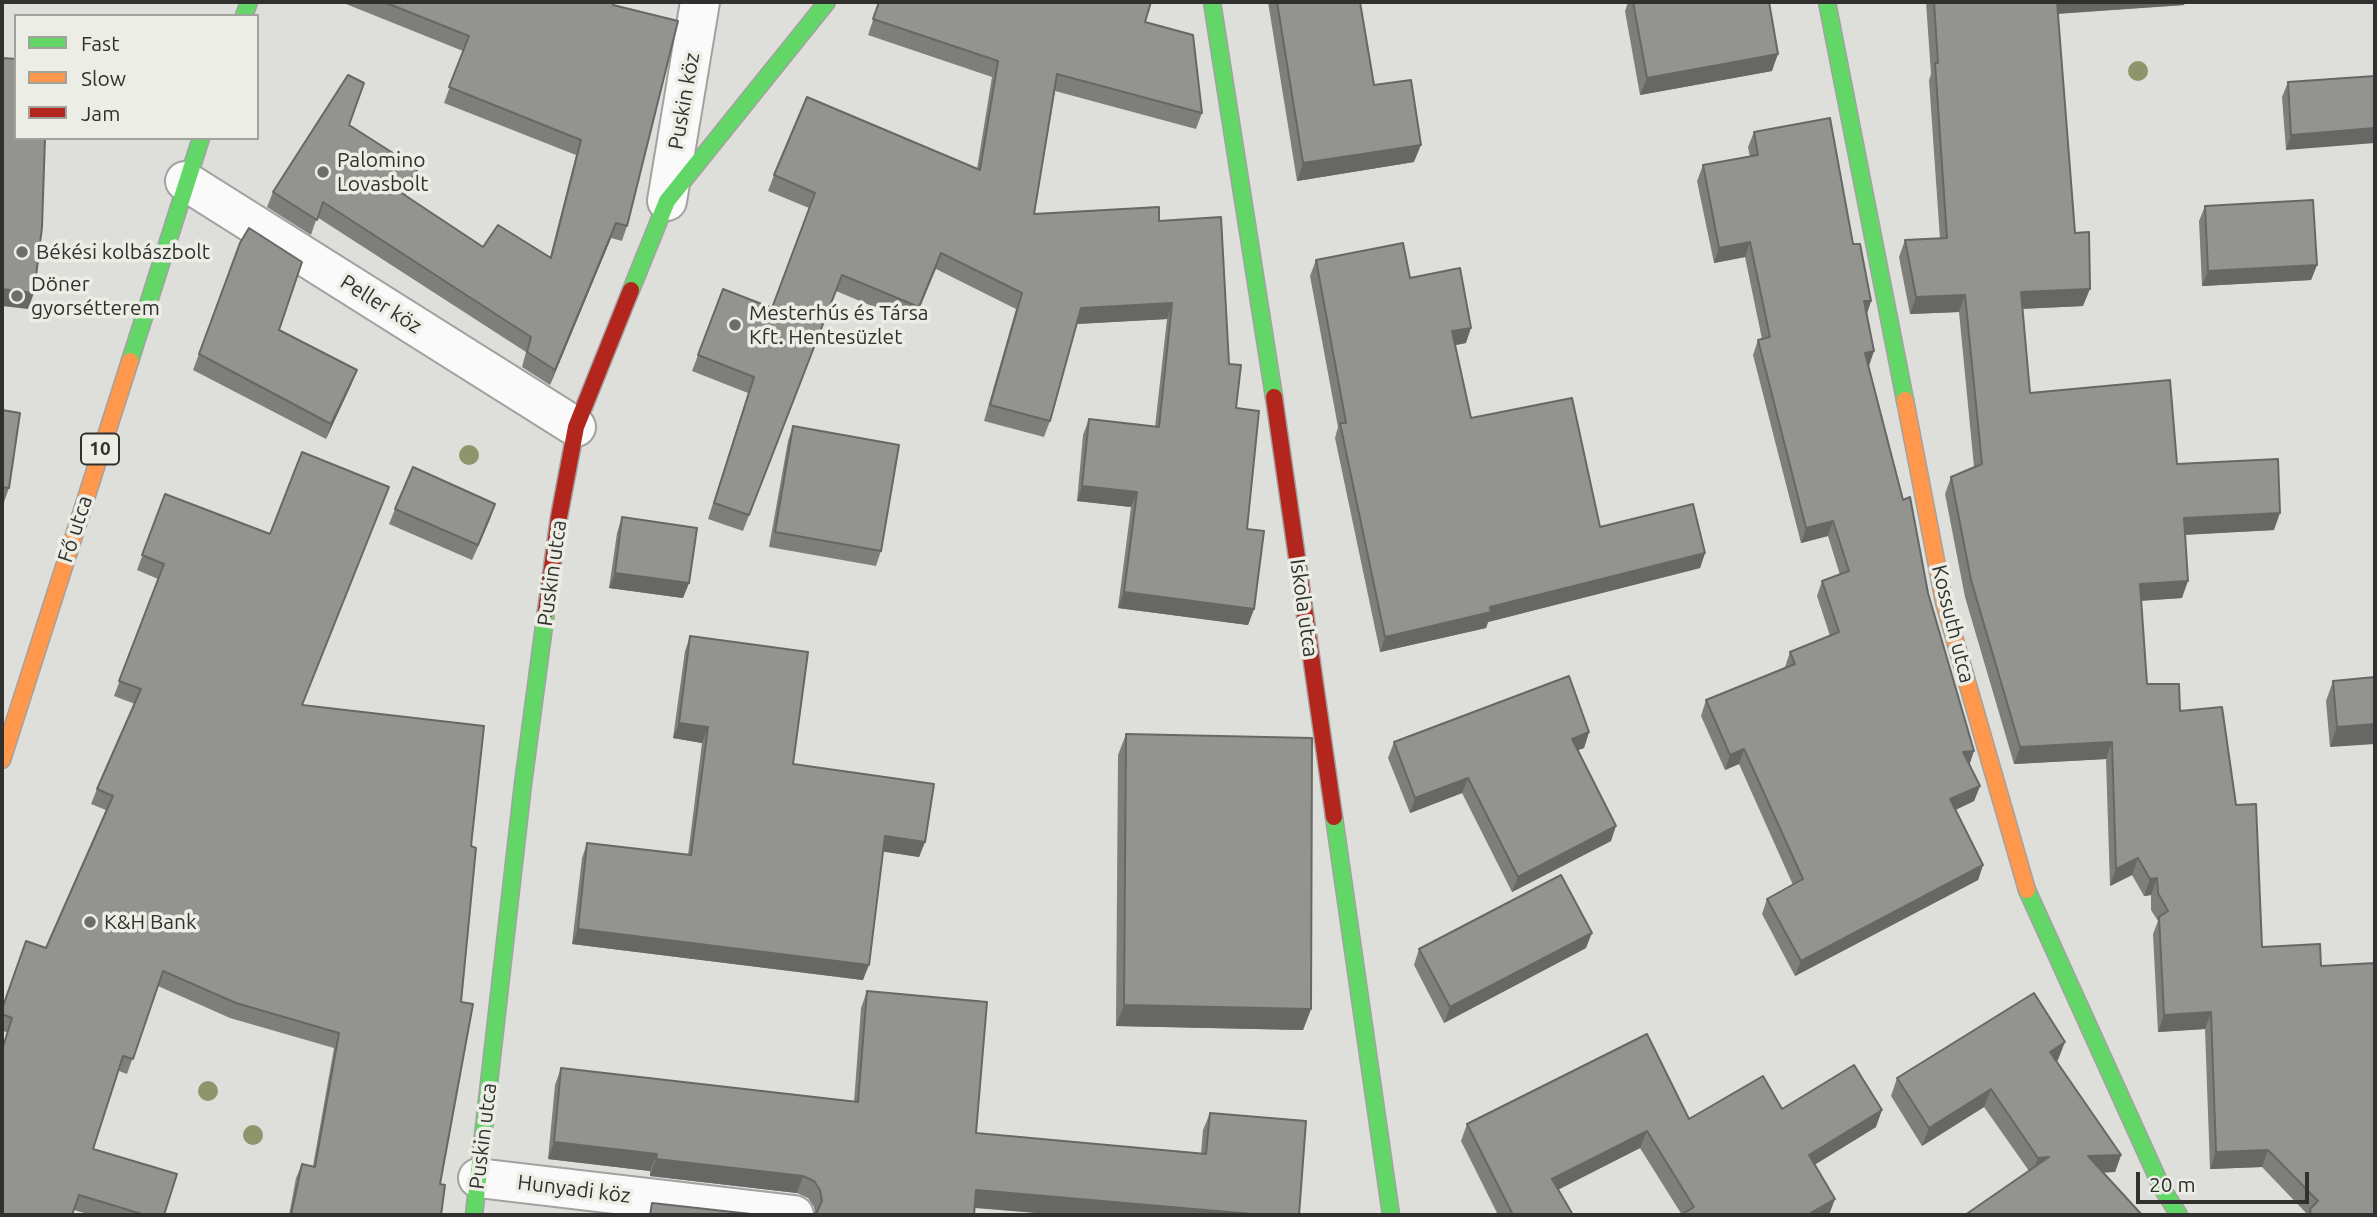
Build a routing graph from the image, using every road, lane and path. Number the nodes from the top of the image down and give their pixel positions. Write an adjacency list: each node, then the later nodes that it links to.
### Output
1 (700, 2): 7 (street, Puskin köz)
2 (827, 2): 7 (street, Puskin utca)
3 (1212, 2): 13 (street, Iskola utca)
4 (1827, 2): 14 (street, Kossuth utca)
5 (200, 140): 6 (street, Fő utca / 10)
6 (186, 181): 8 (street, Peller köz); 9 (street, Fő utca / 10)
7 (667, 201): 8 (street, Puskin utca)
8 (576, 428): 10 (street, Puskin utca)
9 (2, 760)
10 (478, 1178): 11 (street, Puskin utca); 12 (street, Hunyadi köz)
11 (474, 1215)
12 (794, 1215)
13 (1391, 1215)
14 (2179, 1215)

